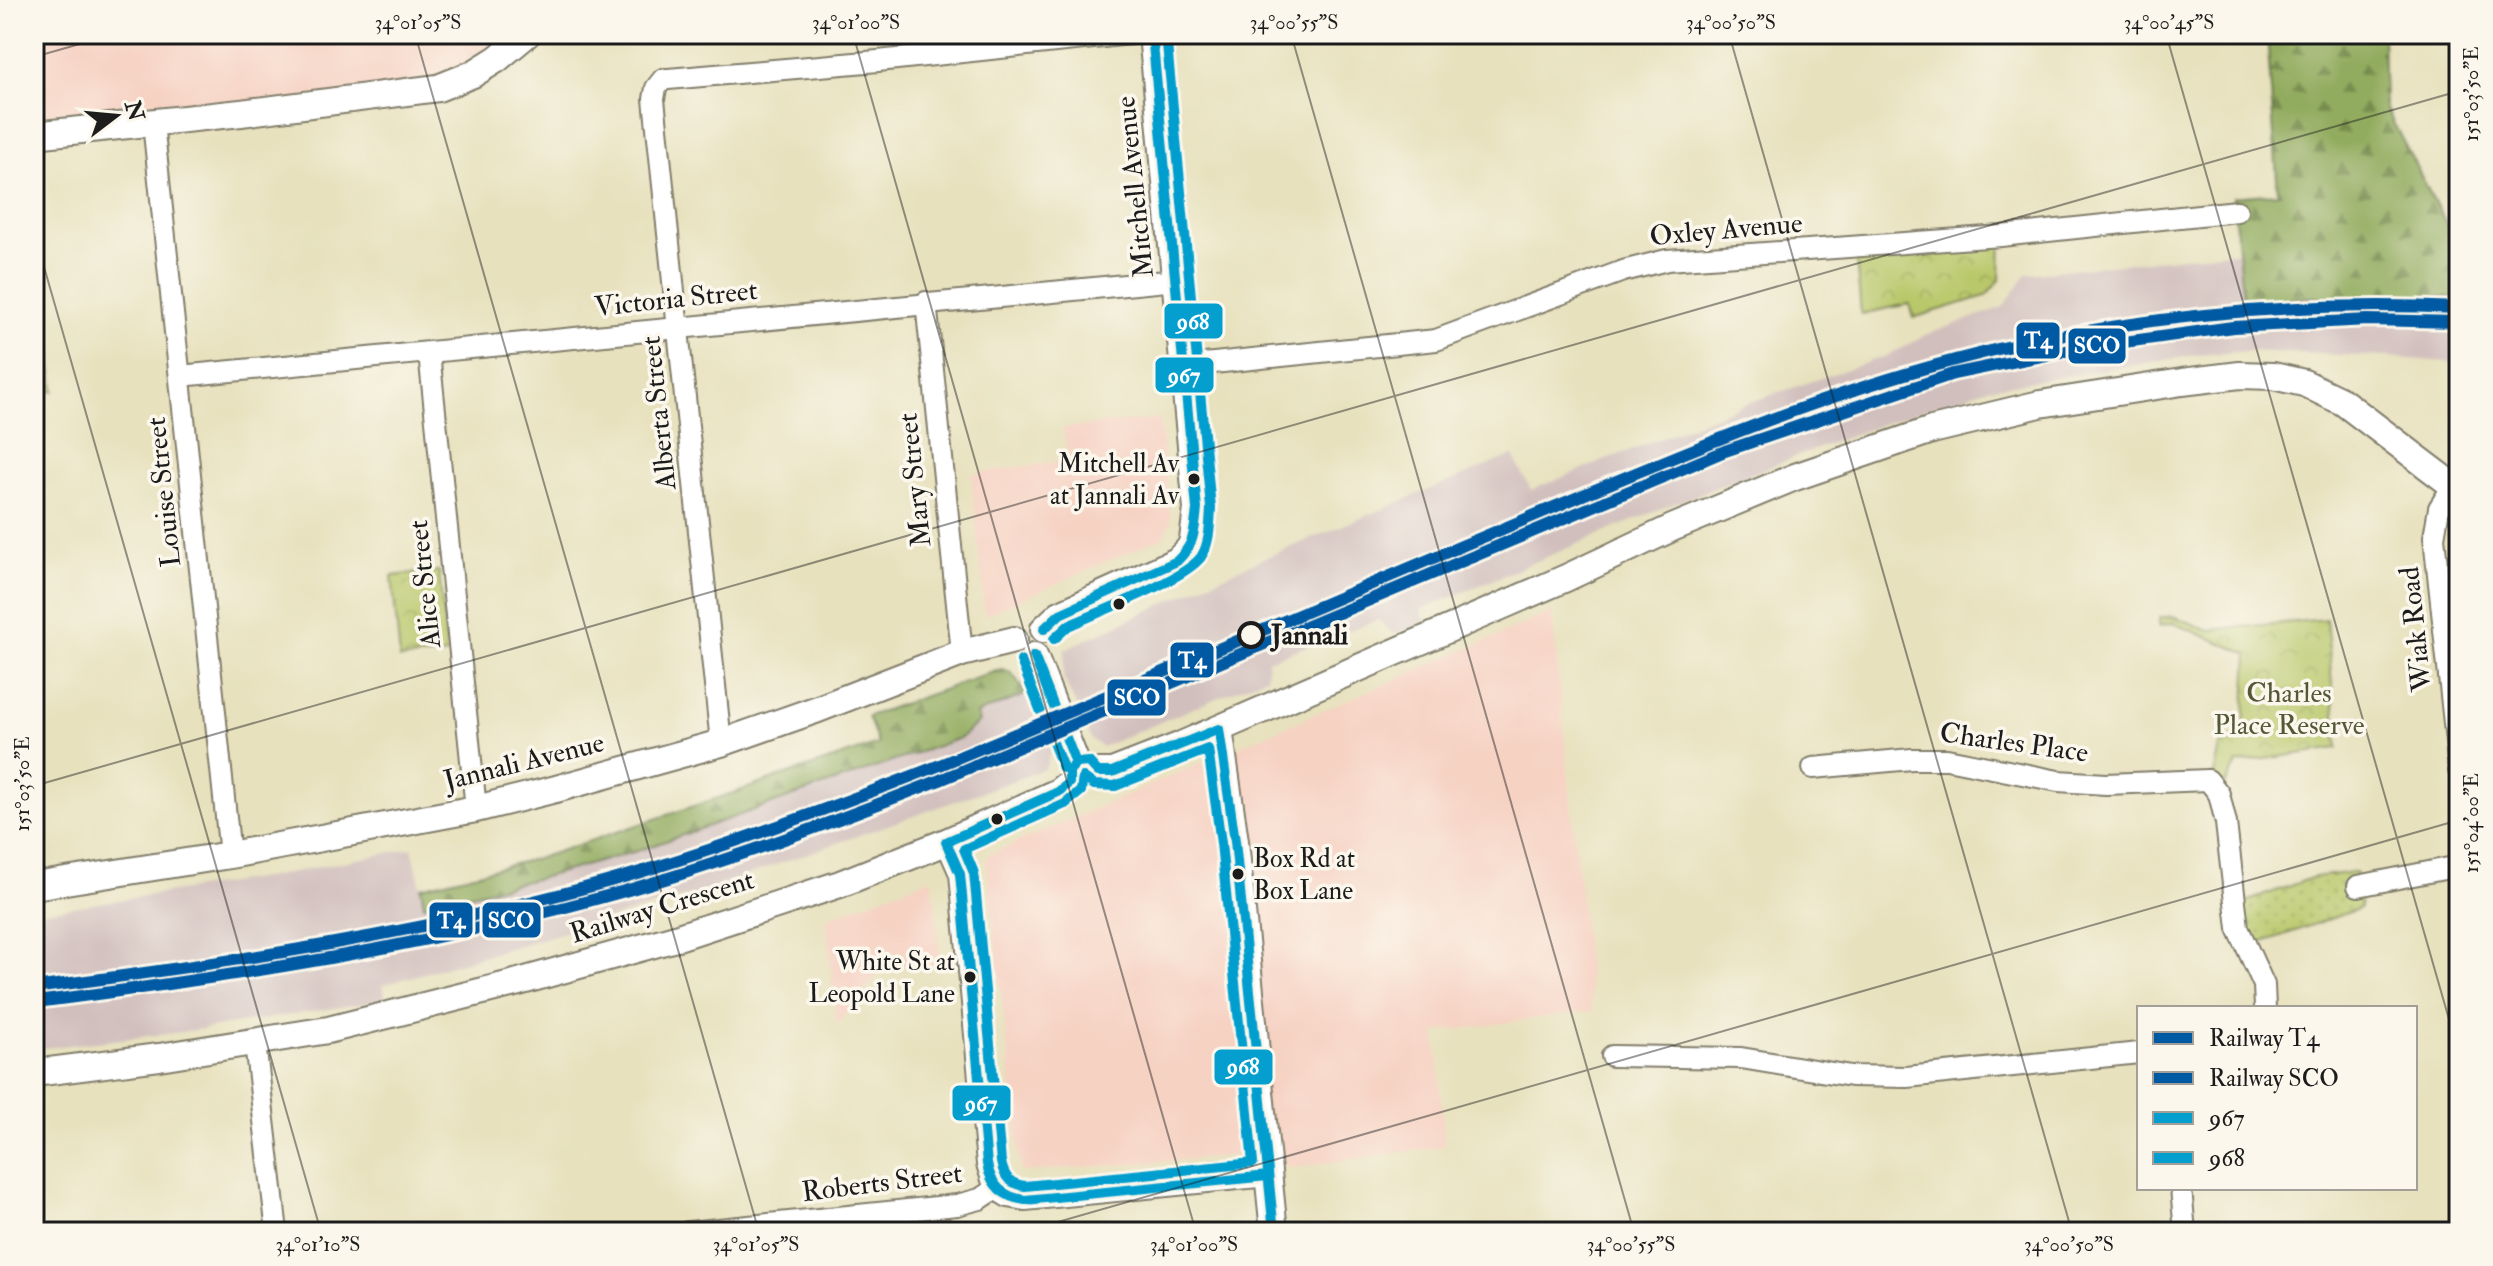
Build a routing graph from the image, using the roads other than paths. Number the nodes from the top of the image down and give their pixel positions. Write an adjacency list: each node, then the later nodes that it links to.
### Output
1 (527, 34): 4 (street)
2 (1131, 34): 9 (street, Alberta Street)
3 (1152, 34): 7 (street, Mitchell Avenue)
4 (153, 123): 5 (street); 12 (street, Louise Street)
5 (34, 135)
6 (2237, 211): 11 (street, Oxley Avenue)
7 (1177, 280): 8 (street, Victoria Street); 11 (street, Mitchell Avenue)
8 (926, 302): 9 (street, Victoria Street); 16 (street, Mary Street)
9 (678, 326): 10 (street, Victoria Street); 18 (street, Alberta Street)
10 (429, 353): 12 (street, Victoria Street); 22 (street, Alice Street)
11 (1185, 366): 14 (street, Mitchell Avenue)
12 (180, 376): 24 (street, Louise Street)
13 (2456, 488): 17 (street, Railway Crescent); 21 (street, Wiak Road)
14 (1044, 629): 15 (street, Jannali Avenue)
15 (1024, 648): 16 (street, Jannali Avenue); 19 (street)
16 (962, 653): 18 (street, Jannali Avenue)
17 (1219, 729): 19 (street, Railway Crescent); 33 (street)
18 (721, 743): 22 (street, Jannali Avenue)
19 (1078, 766): 23 (street, Railway Crescent)
20 (1813, 768): 28 (street, Charles Place)
21 (2459, 770)
22 (476, 809): 24 (street, Jannali Avenue)
23 (946, 842): 29 (street, Railway Crescent); 34 (street)
24 (230, 855): 26 (street, Jannali Avenue)
25 (2459, 866): 27 (street)
26 (34, 886)
27 (2358, 886)
28 (2265, 1006)
29 (255, 1043): 32 (street, Railway Crescent); 36 (street)
30 (2137, 1053): 31 (street)
31 (1612, 1056)
32 (34, 1073)
33 (1268, 1176): 34 (street, Roberts Street); 38 (street)
34 (995, 1189): 37 (street, Roberts Street)
35 (2181, 1190): 39 (street)
36 (277, 1232)
37 (688, 1232)
38 (1274, 1232)
39 (2185, 1232)

